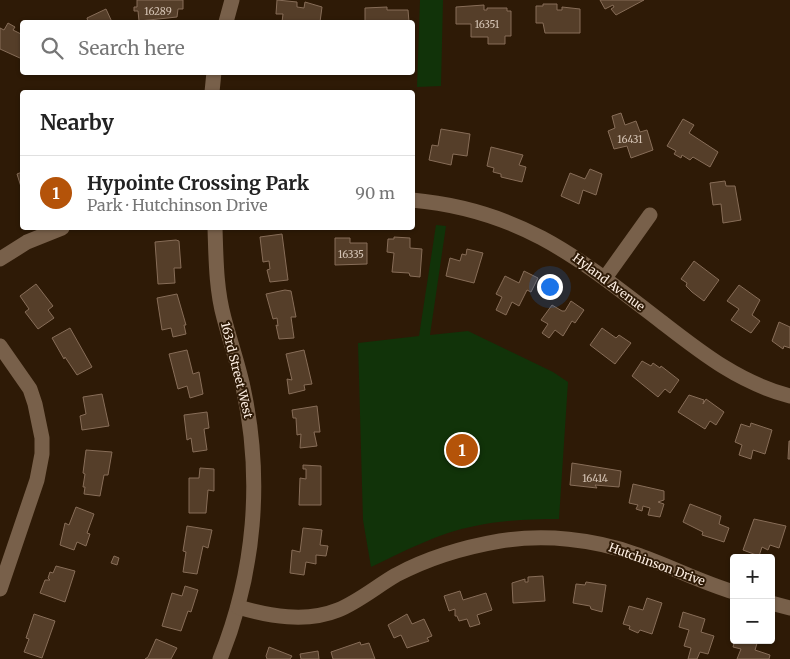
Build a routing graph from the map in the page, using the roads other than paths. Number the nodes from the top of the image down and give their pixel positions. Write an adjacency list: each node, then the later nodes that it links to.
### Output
1 (232, 0): 2 (street)
2 (227, 20)
3 (214, 75): 4 (street)
4 (212, 90)
5 (415, 200): 10 (street, Hyland Avenue)
6 (650, 215): 10 (street)
7 (57, 230): 9 (street)
8 (215, 230): 16 (street, 163rd Street West)
9 (0, 259)
10 (605, 278): 12 (street, Hyland Avenue)
11 (0, 346): 13 (street)
12 (790, 396)
13 (0, 589)
14 (730, 590): 16 (street, Hutchinson Drive)
15 (775, 604): 17 (street)
16 (238, 607): 18 (street, 163rd Street West)
17 (790, 608)
18 (220, 659)

